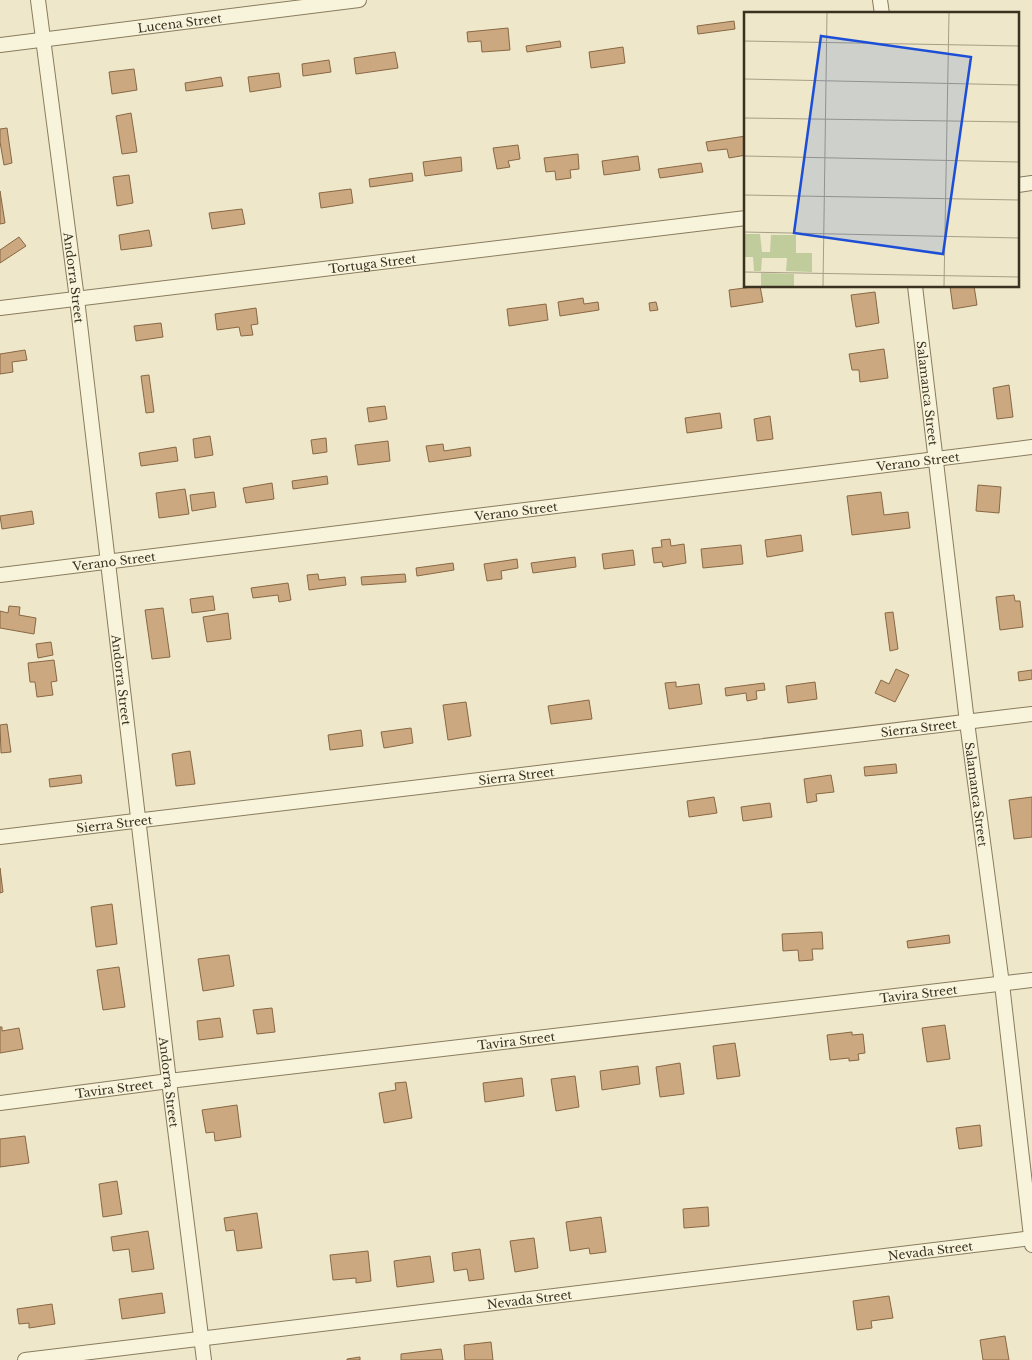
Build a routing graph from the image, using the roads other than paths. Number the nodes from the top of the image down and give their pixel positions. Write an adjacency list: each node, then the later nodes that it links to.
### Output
1 (38, 0): 3 (street, Andorra Street)
2 (359, 0): 3 (street, Lucena Street)
3 (43, 40): 4 (street, Lucena Street); 7 (street, Andorra Street)
4 (0, 45)
5 (744, 218): 7 (street, Tortuga Street)
6 (915, 288): 10 (street, Salamanca Street)
7 (77, 299): 8 (street, Tortuga Street); 11 (street, Andorra Street)
8 (0, 308)
9 (1032, 446): 10 (street, Verano Street)
10 (936, 459): 11 (street, Verano Street); 14 (street, Salamanca Street)
11 (108, 561): 12 (street, Verano Street); 15 (street, Andorra Street)
12 (0, 575)
13 (1032, 714): 14 (street, Sierra Street)
14 (967, 722): 15 (street, Sierra Street); 18 (street, Salamanca Street)
15 (138, 820): 16 (street, Sierra Street); 19 (street, Andorra Street)
16 (0, 837)
17 (1032, 980): 18 (street, Tavira Street)
18 (1002, 984): 19 (street, Tavira Street); 21 (street, Salamanca Street)
19 (169, 1081): 20 (street, Tavira Street); 22 (street, Andorra Street)
20 (0, 1103)
21 (1032, 1240): 22 (street, Nevada Street)
22 (201, 1339): 23 (street, Nevada Street); 24 (street, Andorra Street)
23 (25, 1360)
24 (204, 1360)

